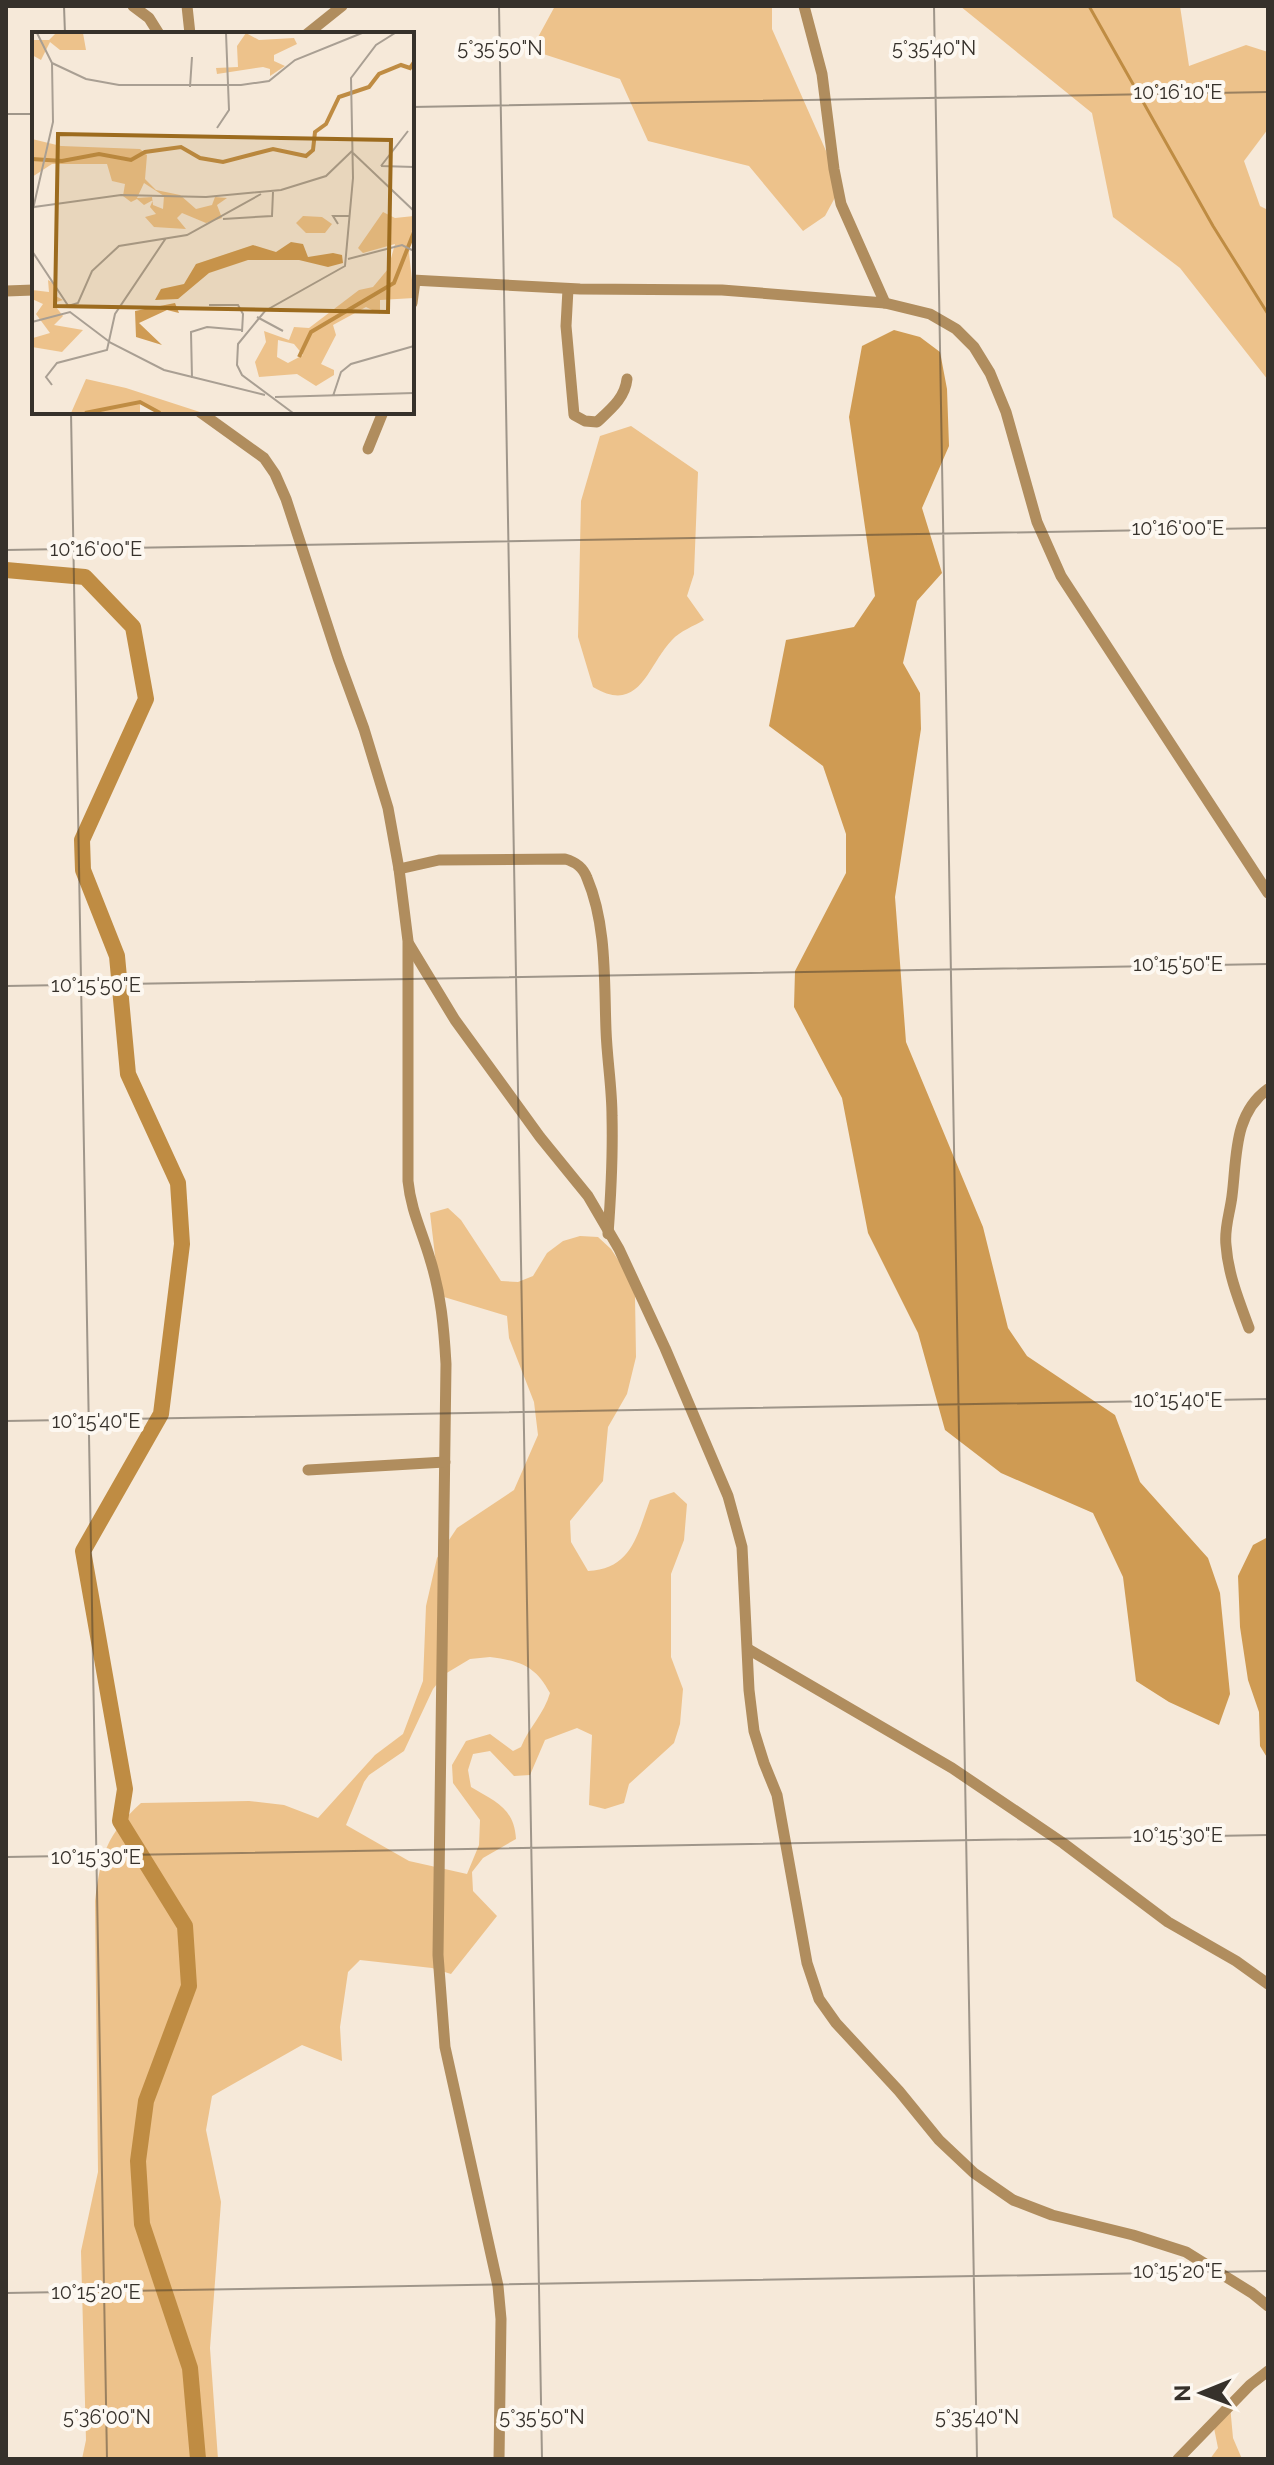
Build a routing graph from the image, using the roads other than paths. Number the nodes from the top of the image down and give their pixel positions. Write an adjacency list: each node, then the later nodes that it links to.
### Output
1 (133, 6): 5 (street)
2 (187, 6): 6 (street)
3 (342, 6): 7 (street)
4 (804, 6): 12 (street)
5 (158, 32)
6 (190, 32)
7 (310, 32)
8 (414, 280): 9 (street)
9 (568, 289): 12 (street); 13 (street)
10 (32, 290): 11 (street)
11 (6, 291)
12 (885, 303): 18 (street)
13 (627, 379)
14 (203, 414): 17 (street)
15 (382, 414): 16 (street)
16 (368, 449)
17 (399, 869): 19 (street); 21 (street)
18 (1268, 893)
19 (408, 941): 21 (street); 23 (street)
20 (1268, 1089): 22 (street)
21 (608, 1234): 25 (street)
22 (1249, 1328)
23 (445, 1462): 24 (street); 29 (street)
24 (308, 1470)
25 (748, 1649): 26 (street); 27 (street)
26 (1268, 1984)
27 (1268, 2306)
28 (1268, 2371): 30 (street)
29 (499, 2459)
30 (1178, 2459)

